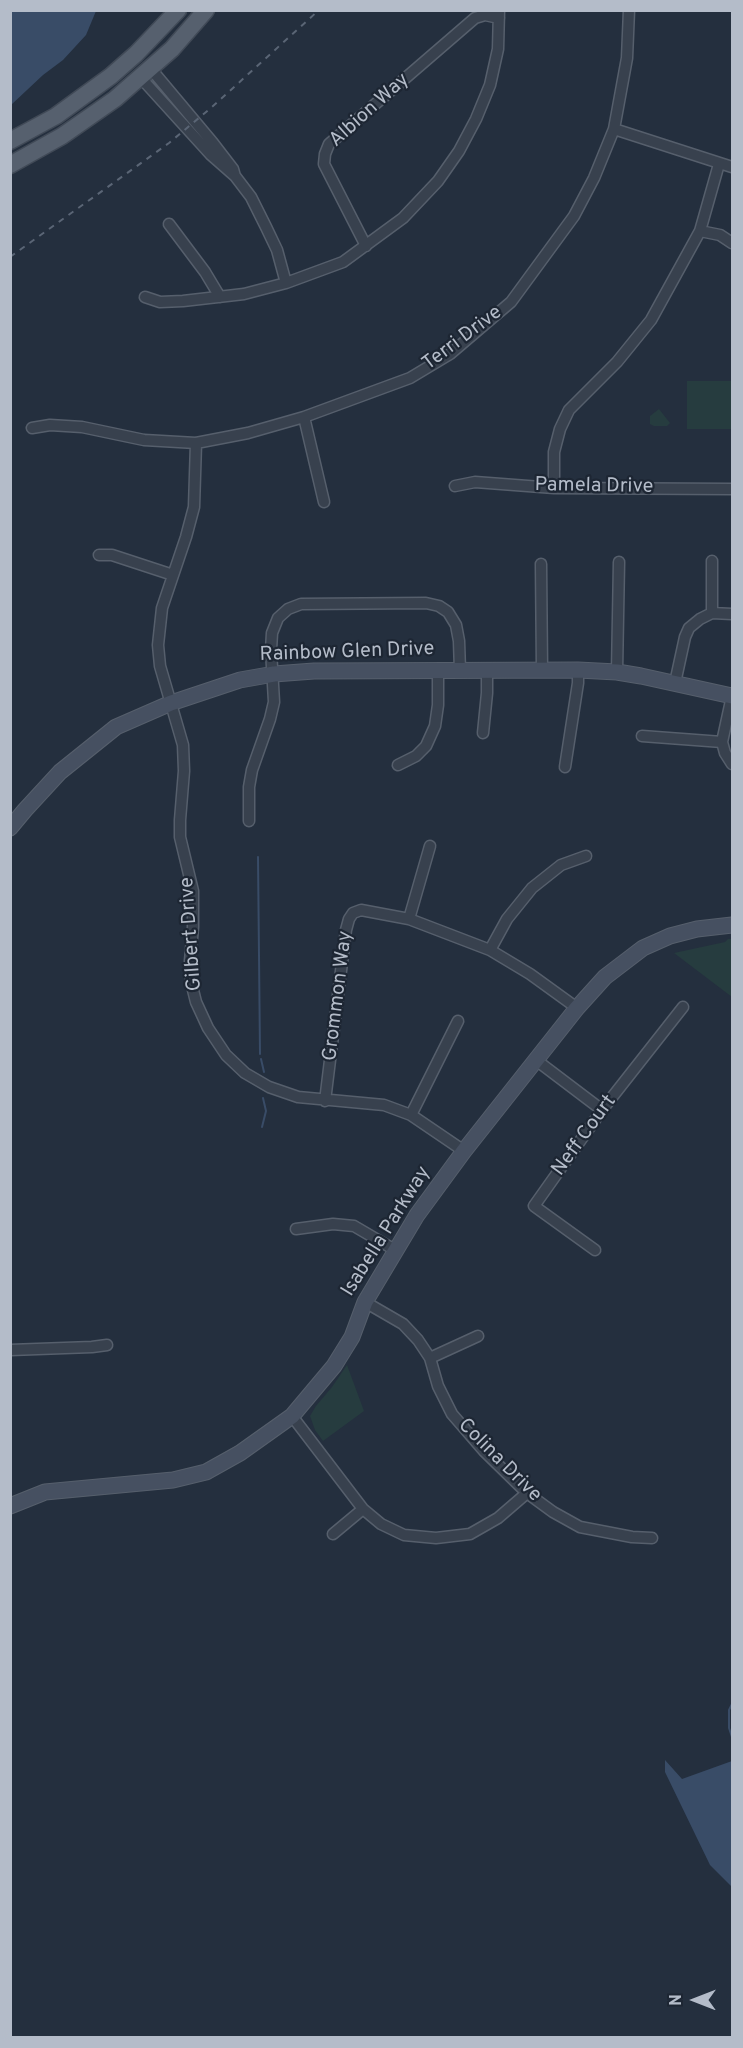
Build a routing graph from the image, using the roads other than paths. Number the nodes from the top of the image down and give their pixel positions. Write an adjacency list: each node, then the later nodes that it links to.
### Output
1 (178, 10): 8 (main road)
2 (191, 10): 6 (main road)
3 (206, 10): 6 (main road)
4 (629, 10): 7 (street, Terri Drive)
5 (499, 14): 15 (street); 15 (street, Albion Way)
6 (146, 74): 10 (main road); 16 (street)
7 (614, 129): 9 (street); 19 (street, Terri Drive)
8 (10, 141)
9 (719, 164): 11 (street); 13 (street)
10 (10, 165)
11 (732, 167)
12 (169, 224): 18 (street)
13 (700, 231): 14 (street); 23 (street)
14 (732, 243)
15 (366, 246): 16 (street)
16 (286, 283): 18 (street)
17 (145, 297): 18 (street)
18 (220, 297)
19 (304, 417): 21 (street, Terri Drive); 25 (street)
20 (32, 428): 21 (street, Terri Drive)
21 (196, 443): 30 (street, Gilbert Drive)
22 (455, 486): 23 (street, Pamela Drive)
23 (554, 488): 24 (street, Pamela Drive)
24 (732, 489)
25 (324, 502)
26 (99, 555): 30 (street)
27 (712, 561): 31 (street)
28 (619, 562): 38 (street)
29 (541, 564): 34 (street)
30 (172, 574): 42 (street, Gilbert Drive)
31 (712, 614): 32 (street); 40 (street)
32 (732, 614)
33 (487, 670): 34 (street, Rainbow Glen Drive); 37 (street, Rainbow Glen Drive); 43 (street)
34 (542, 670): 35 (street, Rainbow Glen Drive)
35 (578, 670): 38 (street, Rainbow Glen Drive); 48 (street)
36 (438, 671): 37 (street, Rainbow Glen Drive); 39 (street, Rainbow Glen Drive); 47 (street)
37 (460, 671): 39 (street)
38 (617, 672): 40 (street, Rainbow Glen Drive)
39 (274, 674): 42 (street, Rainbow Glen Drive); 49 (street)
40 (675, 683): 41 (street, Rainbow Glen Drive)
41 (732, 696): 45 (street)
42 (171, 703): 50 (street, Rainbow Glen Drive); 60 (street, Gilbert Drive)
43 (483, 733)
44 (642, 736): 45 (street)
45 (722, 742): 46 (street)
46 (732, 764)
47 (398, 765)
48 (565, 767)
49 (249, 821)
50 (10, 828)
51 (430, 846): 53 (street)
52 (586, 856): 55 (street)
53 (408, 919): 55 (street); 60 (street, Grommon Way)
54 (732, 925): 57 (street, Isabella Parkway)
55 (490, 950): 57 (street)
56 (683, 1007): 61 (street, Neff Court)
57 (576, 1008): 59 (street, Isabella Parkway)
58 (458, 1021): 62 (street)
59 (536, 1060): 61 (street); 63 (street, Isabella Parkway)
60 (325, 1101): 62 (street, Gilbert Drive)
61 (602, 1110): 66 (street, Neff Court)
62 (411, 1115): 63 (street, Gilbert Drive)
63 (464, 1151): 65 (street, Isabella Parkway)
64 (296, 1229): 65 (street)
65 (395, 1250): 67 (street, Isabella Parkway)
66 (595, 1250)
67 (364, 1302): 71 (street, Colina Drive); 72 (street, Isabella Parkway)
68 (478, 1336): 71 (street)
69 (107, 1345): 70 (street)
70 (10, 1350)
71 (430, 1358): 73 (street, Colina Drive)
72 (292, 1416): 74 (street, Isabella Parkway); 75 (street)
73 (526, 1493): 75 (street); 77 (street, Colina Drive)
74 (10, 1506)
75 (363, 1509): 76 (street)
76 (333, 1534)
77 (652, 1538)

